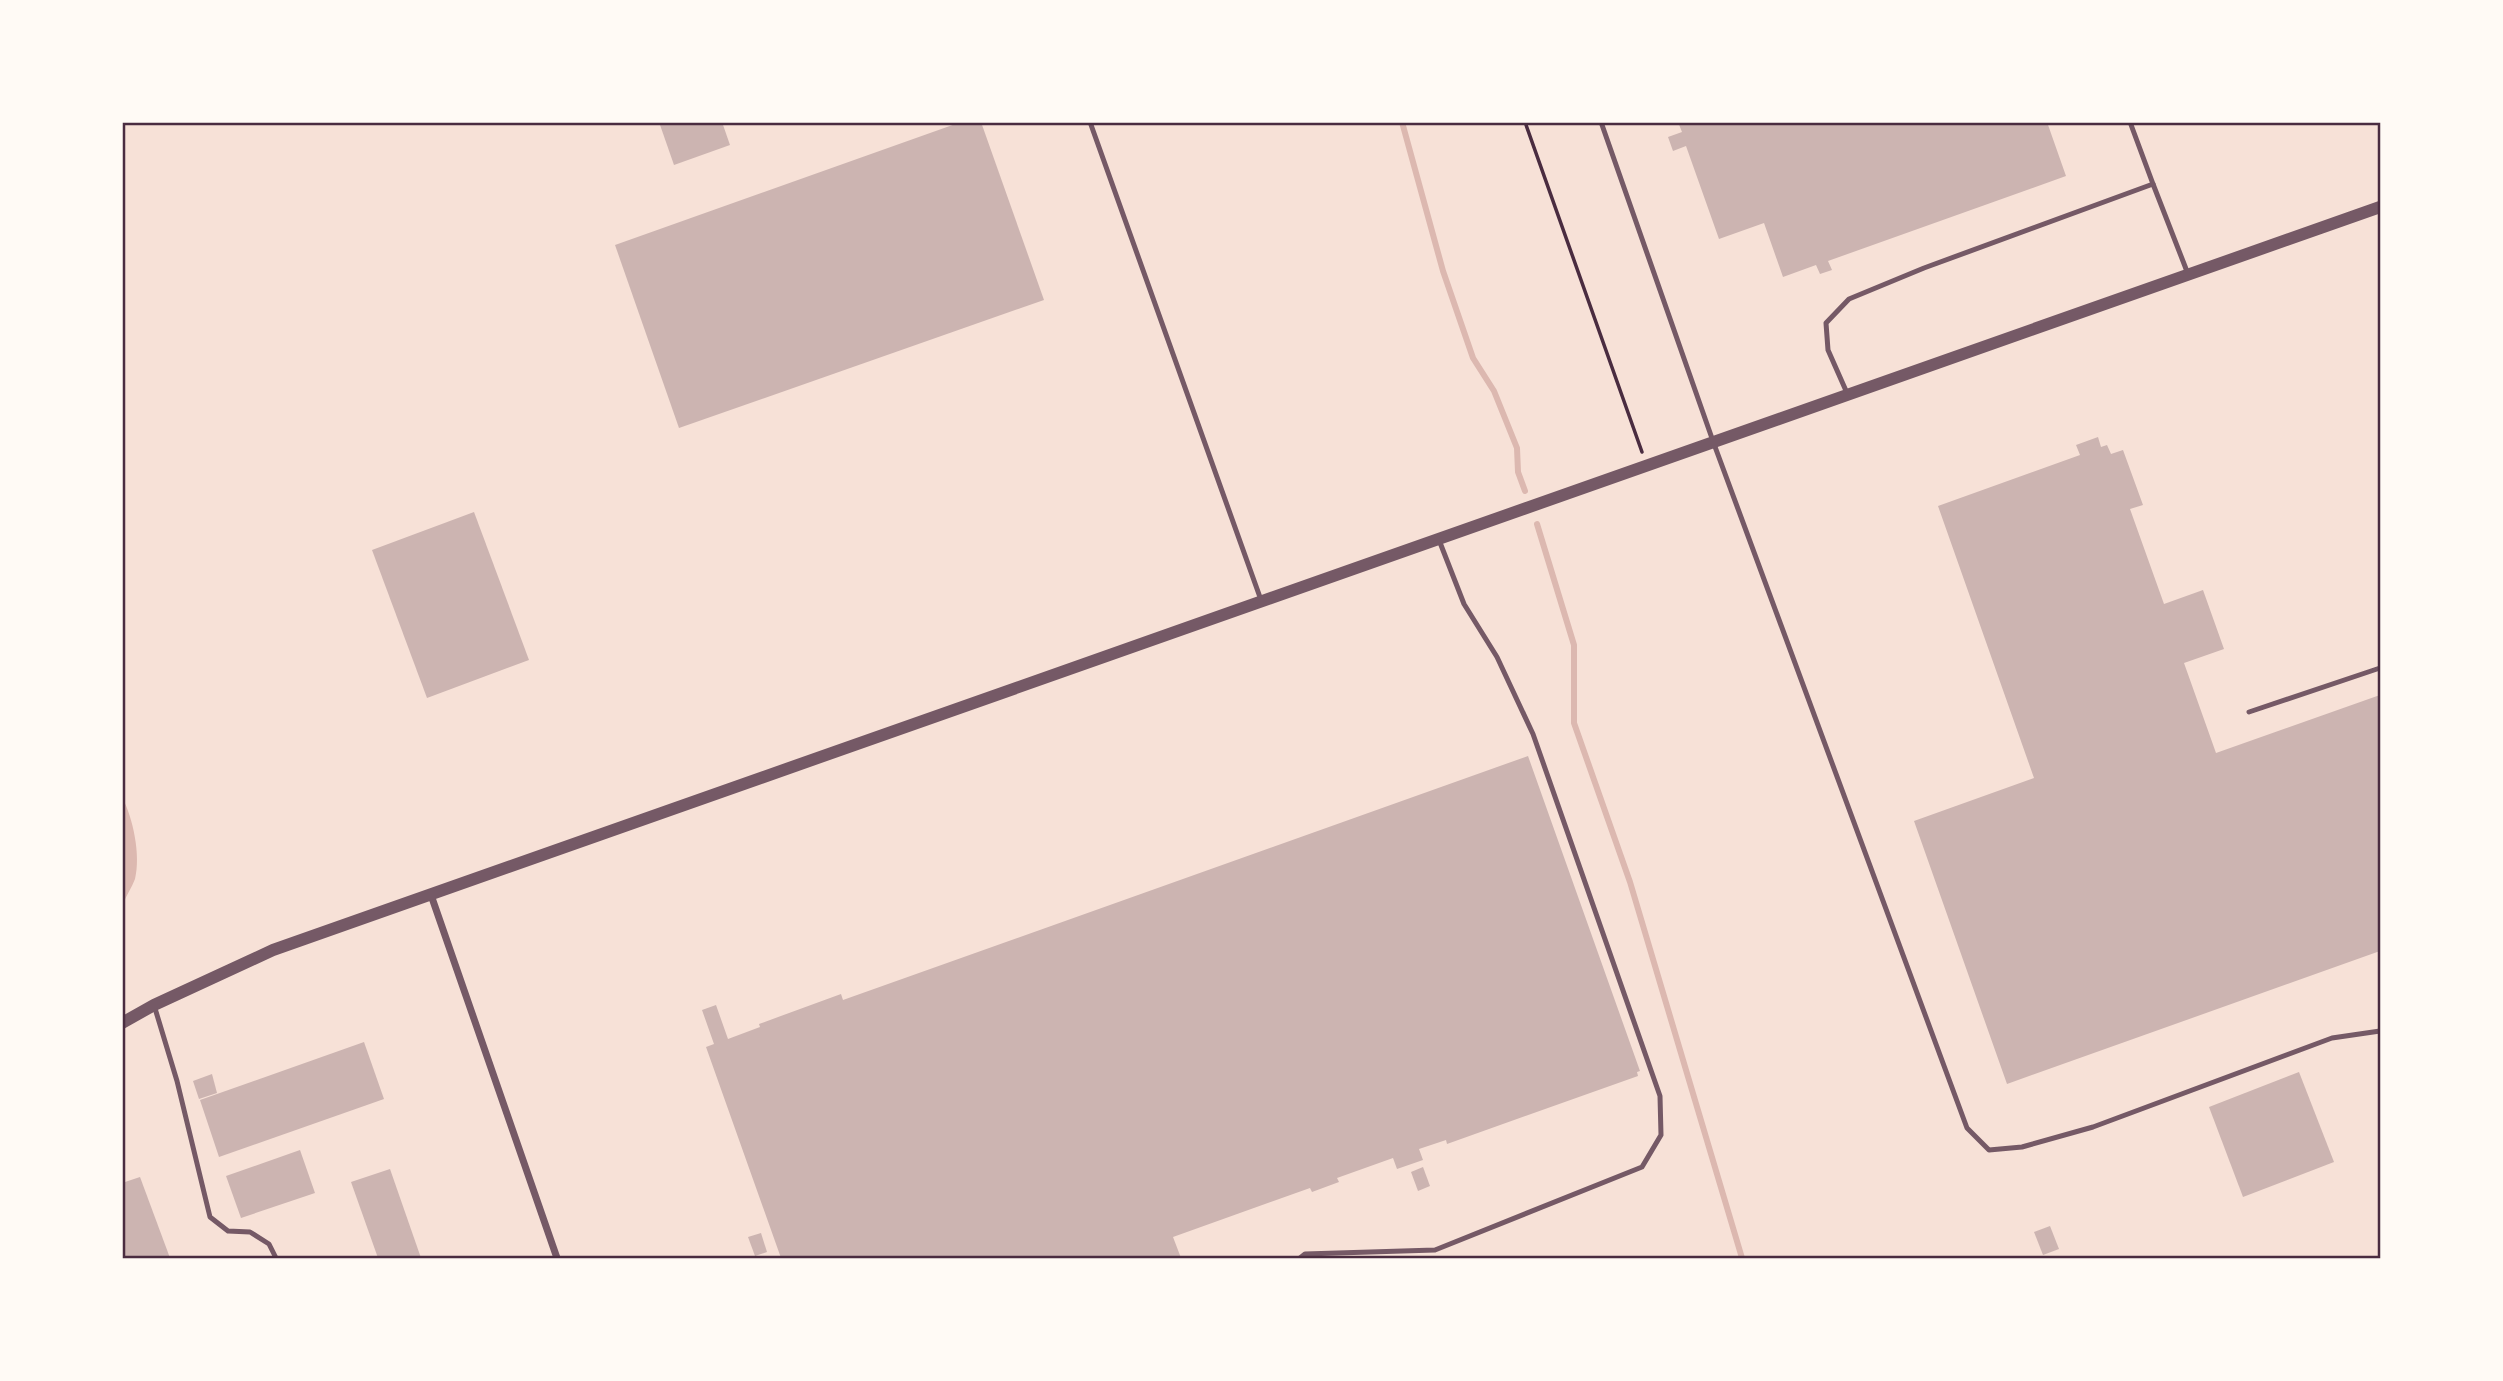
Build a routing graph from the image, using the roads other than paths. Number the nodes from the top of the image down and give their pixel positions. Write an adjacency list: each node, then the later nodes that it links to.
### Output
1 (1090, 122): 10 (lane)
2 (1601, 122): 8 (lane)
3 (2130, 122): 4 (lane)
4 (2153, 184): 6 (lane); 7 (lane)
5 (2381, 207): 6 (street)
6 (2189, 275): 7 (street)
7 (1849, 396): 8 (street)
8 (1714, 444): 9 (street); 16 (lane)
9 (1439, 540): 10 (street); 19 (lane)
10 (1262, 603): 13 (street)
11 (2381, 667): 12 (lane)
12 (2249, 712)
13 (431, 895): 14 (street); 18 (street)
14 (154, 1005): 15 (street); 17 (lane)
15 (122, 1023)
16 (2381, 1031)
17 (276, 1258)
18 (557, 1258)
19 (1300, 1258)

